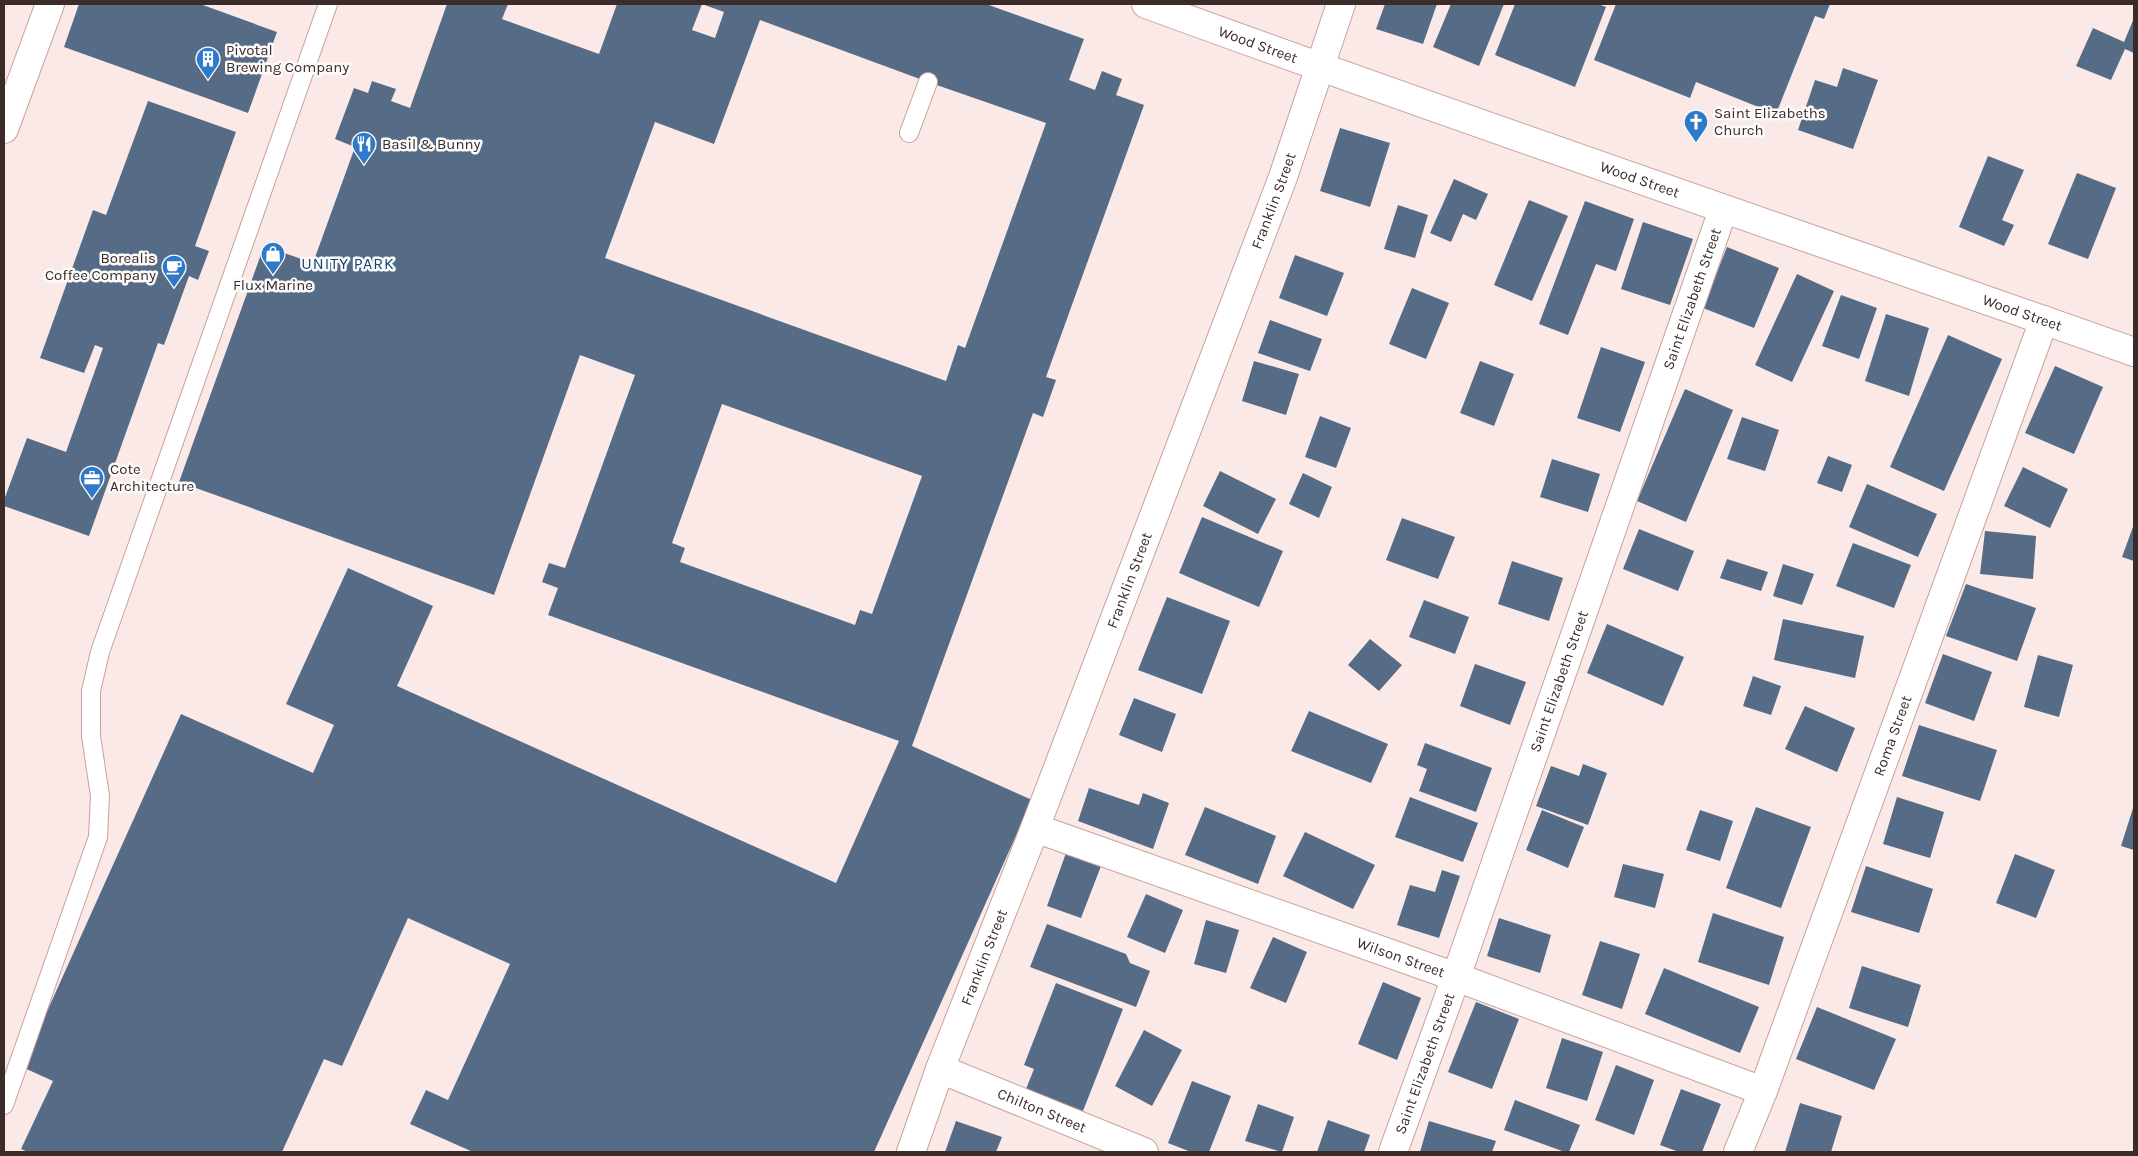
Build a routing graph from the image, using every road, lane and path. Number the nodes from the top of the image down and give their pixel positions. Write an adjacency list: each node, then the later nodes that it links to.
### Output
1 (50, 4): 7 (street)
2 (328, 4): 16 (lane)
3 (1146, 4): 5 (street, Wood Street)
4 (1342, 4): 5 (street, Franklin Street)
5 (1320, 68): 9 (street, Wood Street); 12 (street, Franklin Street)
6 (928, 82): 8 (lane)
7 (4, 129)
8 (909, 133)
9 (1723, 210): 10 (street, Wood Street); 13 (street, Saint Elizabeth Street)
10 (2044, 320): 11 (street, Wood Street); 15 (street, Roma Street)
11 (2134, 352)
12 (1035, 828): 13 (street, Wilson Street); 14 (street, Franklin Street)
13 (1456, 977): 15 (street, Wilson Street); 19 (street, Saint Elizabeth Street)
14 (940, 1070): 17 (street, Franklin Street); 18 (street, Chilton Street)
15 (1763, 1091): 20 (street, Roma Street)
16 (4, 1105)
17 (911, 1152)
18 (1144, 1152)
19 (1394, 1152)
20 (1738, 1152)

